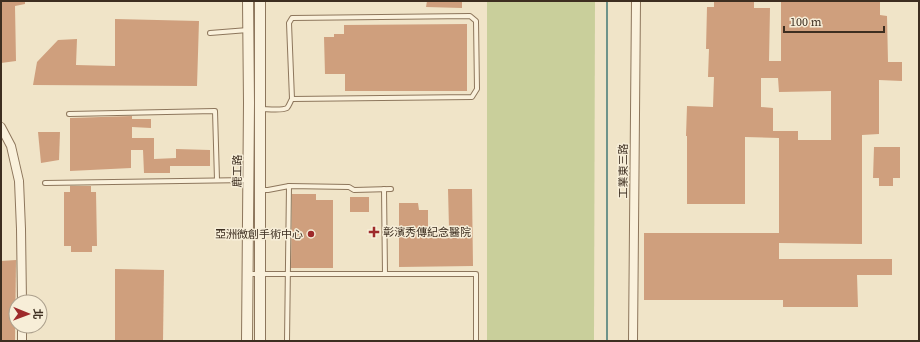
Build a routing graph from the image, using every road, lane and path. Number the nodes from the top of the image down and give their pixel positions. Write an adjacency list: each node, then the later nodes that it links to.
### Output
1 (248, 1): 4 (street, 鹿工路)
2 (260, 1): 7 (street)
3 (636, 1): 26 (street, 工業東三路)
4 (248, 30): 5 (lane); 11 (street, 鹿工路)
5 (210, 33)
6 (292, 99): 6 (lane); 7 (lane)
7 (261, 109): 16 (street)
8 (69, 114): 10 (lane)
9 (1, 127): 21 (street)
10 (217, 180): 11 (lane); 12 (lane)
11 (249, 180): 17 (street, 鹿工路)
12 (45, 182)
13 (289, 186): 14 (lane); 16 (lane); 18 (lane)
14 (384, 189): 15 (lane); 19 (lane)
15 (391, 189)
16 (261, 190): 20 (street)
17 (247, 274): 20 (lane); 22 (street, 鹿工路)
18 (288, 274): 19 (lane); 20 (lane); 24 (lane)
19 (385, 274): 25 (lane)
20 (261, 275): 23 (street)
21 (22, 294)
22 (247, 341)
23 (260, 341)
24 (287, 341)
25 (476, 341)
26 (633, 341)

